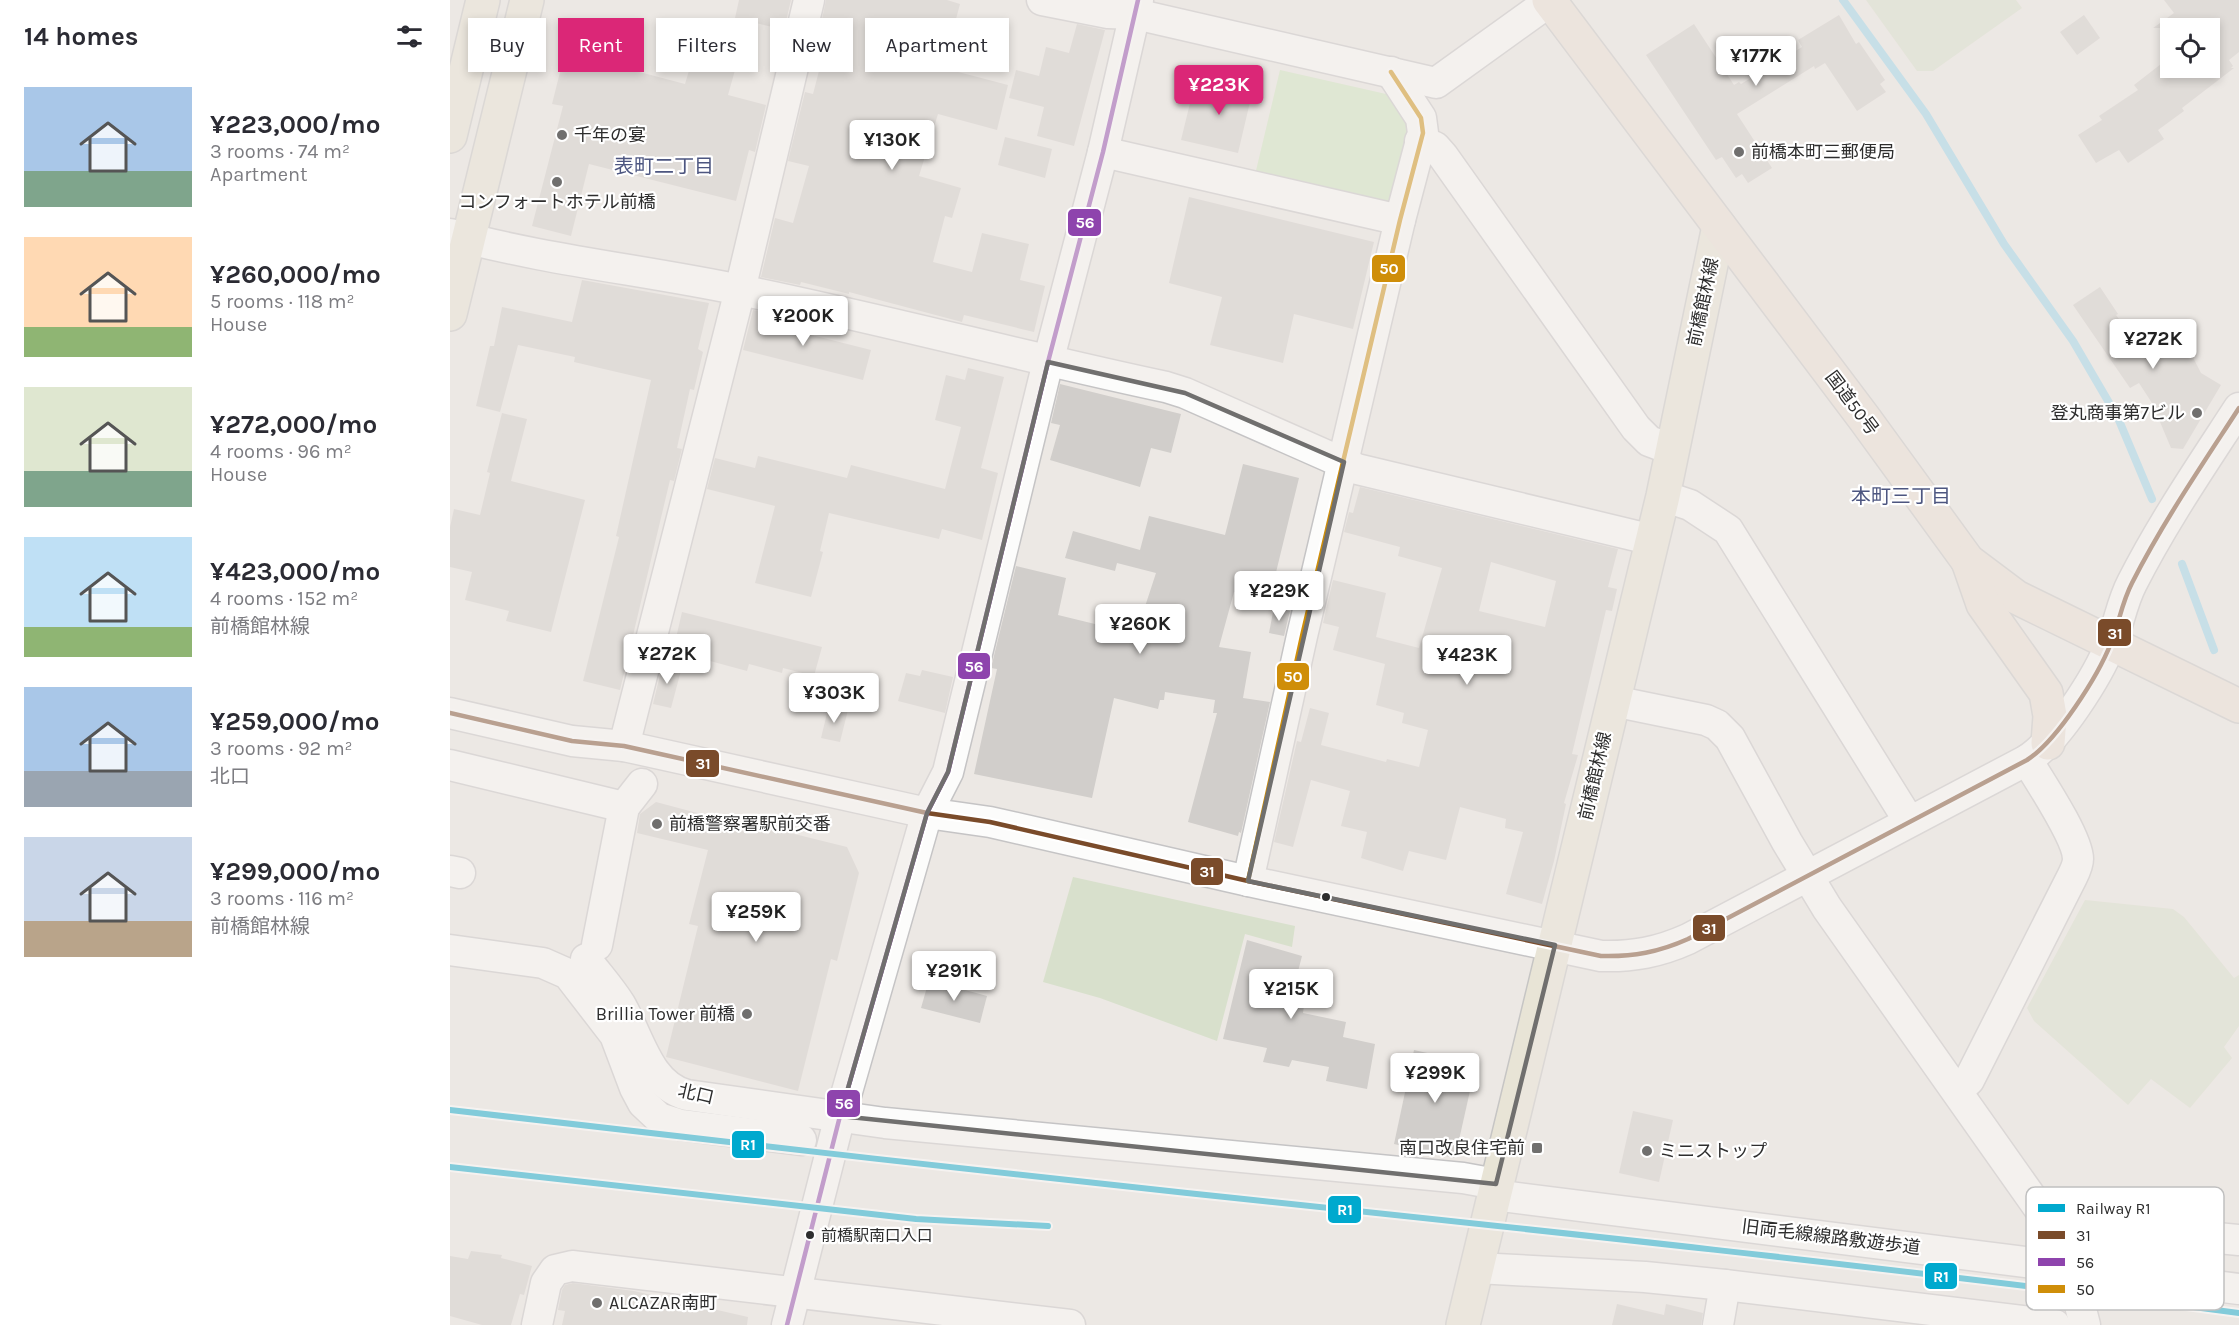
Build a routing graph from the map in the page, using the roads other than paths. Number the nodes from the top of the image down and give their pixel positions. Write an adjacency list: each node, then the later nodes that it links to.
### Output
1 (483, 0): 8 (main road)
2 (526, 0): 13 (main road)
3 (809, 0): 14 (street)
4 (1042, 0): 6 (street)
5 (1550, 0): 7 (street); 12 (highway, 国道50号)
6 (1136, 7): 7 (street); 10 (street)
7 (1391, 72): 9 (street)
8 (450, 136)
9 (1420, 141): 11 (street); 18 (street)
10 (1104, 152): 11 (street); 16 (street)
11 (1400, 220): 19 (street)
12 (1719, 225): 18 (main road, 前橋館林線); 22 (highway, 国道50号)
13 (459, 236): 14 (street); 15 (main road)
14 (740, 290): 16 (street); 27 (street)
15 (450, 314)
16 (1048, 362): 19 (street); 32 (street)
17 (2239, 408): 23 (street)
18 (1673, 450): 20 (main road, 前橋館林線)
19 (1344, 462): 21 (street); 35 (street)
20 (1663, 496): 21 (main road, 前橋館林線); 33 (street)
21 (1653, 540): 24 (main road, 前橋館林線)
22 (1968, 561): 23 (highway, 国道50号); 28 (highway)
23 (2111, 642): 25 (highway, 国道50号); 28 (street)
24 (1613, 701): 34 (street); 36 (main road, 前橋館林線)
25 (2239, 706)
26 (450, 713): 27 (street)
27 (624, 747): 32 (street)
28 (2037, 751): 33 (street); 39 (street)
29 (450, 765): 31 (street)
30 (642, 784): 31 (street)
31 (624, 807): 38 (street)
32 (927, 813): 35 (street); 40 (street)
33 (1909, 821): 34 (street)
34 (1808, 876): 36 (street); 39 (street)
35 (1248, 881): 36 (street)
36 (1555, 945): 42 (main road, 前橋館林線)
37 (450, 950): 38 (street)
38 (582, 962): 40 (street, 北口); 41 (street)
39 (1957, 1091): 43 (street)
40 (840, 1116): 42 (street, 北口); 51 (street)
41 (801, 1140)
42 (1495, 1190): 46 (street, 旧両毛線線路敷遊歩道); 47 (main road, 前橋館林線)
43 (2026, 1190)
44 (2224, 1239): 45 (street)
45 (2239, 1240)
46 (2026, 1261)
47 (1477, 1268): 48 (street); 58 (main road, 前橋館林線)
48 (1725, 1285): 53 (street); 59 (street)
49 (2224, 1287): 50 (street, 旧両毛線線路敷遊歩道)
50 (2239, 1289)
51 (796, 1291): 54 (street); 55 (street); 56 (street)
52 (2081, 1310): 61 (street)
53 (1953, 1318): 60 (street)
54 (1000, 1321): 57 (street)
55 (537, 1325)
56 (787, 1325)
57 (1070, 1325)
58 (1463, 1325)
59 (1718, 1325)
60 (2055, 1325)
61 (2085, 1325)

